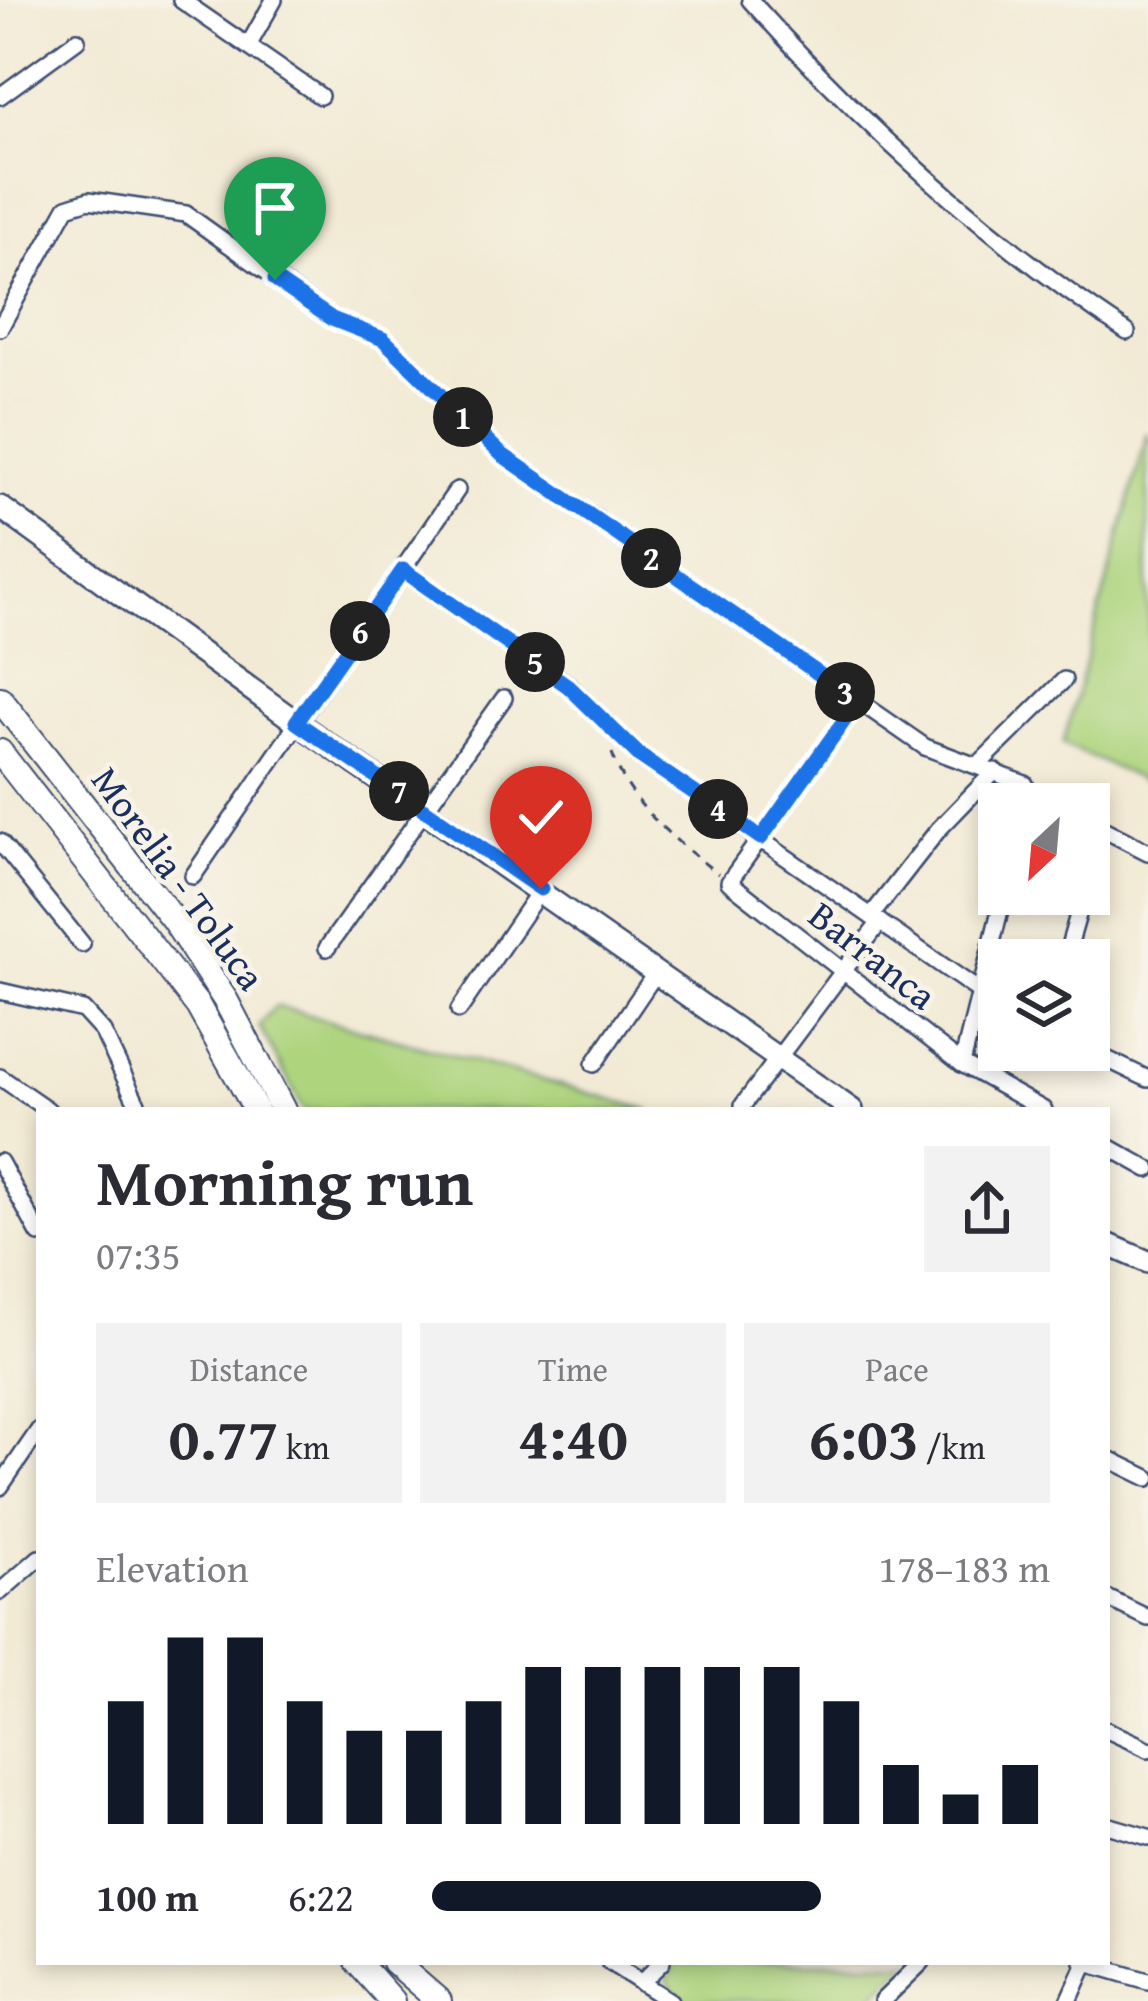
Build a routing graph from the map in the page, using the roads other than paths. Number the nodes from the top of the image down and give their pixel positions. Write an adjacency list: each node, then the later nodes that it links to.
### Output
1 (181, 0): 5 (street)
2 (274, 0): 5 (street)
3 (750, 0): 9 (street)
4 (77, 40): 6 (street)
5 (248, 46): 7 (street)
6 (0, 96)
7 (320, 97)
8 (0, 328): 15 (street)
9 (1127, 332)
10 (457, 490): 12 (street)
11 (0, 507): 17 (street)
12 (403, 570): 17 (street); 24 (street)
13 (1064, 680): 19 (street)
14 (504, 698): 22 (street)
15 (858, 701): 19 (street); 24 (street)
16 (5, 712): 29 (main road, Morelia - Toluca)
17 (296, 722): 22 (street); 27 (street)
18 (0, 751): 29 (main road); 48 (main road)
19 (978, 765): 20 (street)
20 (995, 772): 21 (street); 30 (street)
21 (1022, 783)
22 (424, 808): 28 (street); 32 (street)
23 (1110, 832): 26 (street)
24 (761, 838): 30 (street); 34 (street, Barranca)
25 (0, 842): 31 (street)
26 (1148, 852)
27 (194, 876)
28 (541, 889): 33 (street); 38 (street)
29 (173, 919): 49 (main road, Morelia - Toluca)
30 (875, 919): 34 (street); 35 (street)
31 (82, 944)
32 (326, 948)
33 (657, 971): 39 (street); 41 (street)
34 (842, 975): 39 (street); 42 (street, Barranca)
35 (978, 990)
36 (0, 991): 47 (street)
37 (978, 995): 42 (street)
38 (459, 1010)
39 (780, 1057): 45 (street); 50 (street)
40 (1110, 1061): 44 (street)
41 (594, 1064)
42 (962, 1064): 51 (street, Barranca)
43 (0, 1077): 46 (street)
44 (1148, 1079)
45 (743, 1105)
46 (44, 1107)
47 (139, 1107)
48 (254, 1107)
49 (281, 1107)
50 (848, 1107)
51 (1039, 1107)
52 (1110, 1148): 54 (street)
53 (0, 1162): 55 (street)
54 (1148, 1169)
55 (36, 1228)
56 (1110, 1245): 57 (street)
57 (1148, 1262)
58 (36, 1434): 61 (street)
59 (1110, 1459): 60 (street)
60 (1148, 1478)
61 (0, 1487)
62 (36, 1561): 63 (street)
63 (0, 1592)
64 (1110, 1599): 65 (street)
65 (1148, 1618)
66 (1110, 1731): 67 (street)
67 (1148, 1749)
68 (1110, 1826): 69 (street)
69 (1148, 1837)
70 (360, 1965): 79 (main road)
71 (397, 1965): 80 (main road)
72 (613, 1965): 78 (street)
73 (659, 1965): 78 (street)
74 (919, 1965): 82 (street)
75 (1083, 1965): 83 (street)
76 (1091, 1965): 77 (street)
77 (1148, 1981)
78 (640, 1983): 81 (street)
79 (392, 2001)
80 (439, 2001)
81 (670, 2001)
82 (882, 2001)
83 (1069, 2001)

